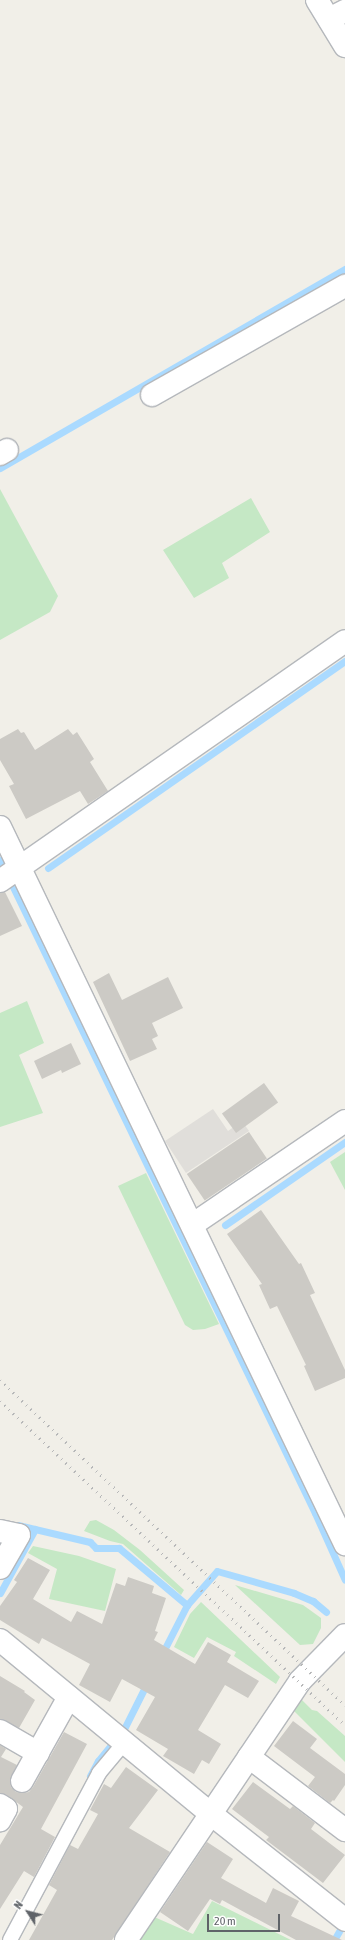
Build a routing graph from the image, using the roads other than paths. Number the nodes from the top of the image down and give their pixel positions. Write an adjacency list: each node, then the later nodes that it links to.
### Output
1 (317, 0): 2 (street)
2 (337, 15): 3 (street)
3 (345, 46)
4 (345, 286): 5 (street)
5 (152, 395)
6 (345, 641): 8 (street)
7 (0, 827): 8 (street)
8 (11, 873): 10 (street)
9 (345, 1121): 10 (street)
10 (192, 1225): 12 (street)
11 (0, 1531): 13 (street)
12 (345, 1544)
13 (0, 1568)
14 (345, 1635): 20 (street)
15 (0, 1640): 16 (street)
16 (69, 1697): 18 (street); 19 (street)
17 (0, 1731): 19 (street)
18 (120, 1739): 23 (street); 27 (lane)
19 (38, 1753): 21 (street)
20 (248, 1757): 23 (street); 25 (street)
21 (22, 1781)
22 (0, 1806): 24 (street)
23 (211, 1814): 26 (street); 28 (street)
24 (0, 1820)
25 (345, 1830)
26 (341, 1917)
27 (10, 1940)
28 (126, 1940)

